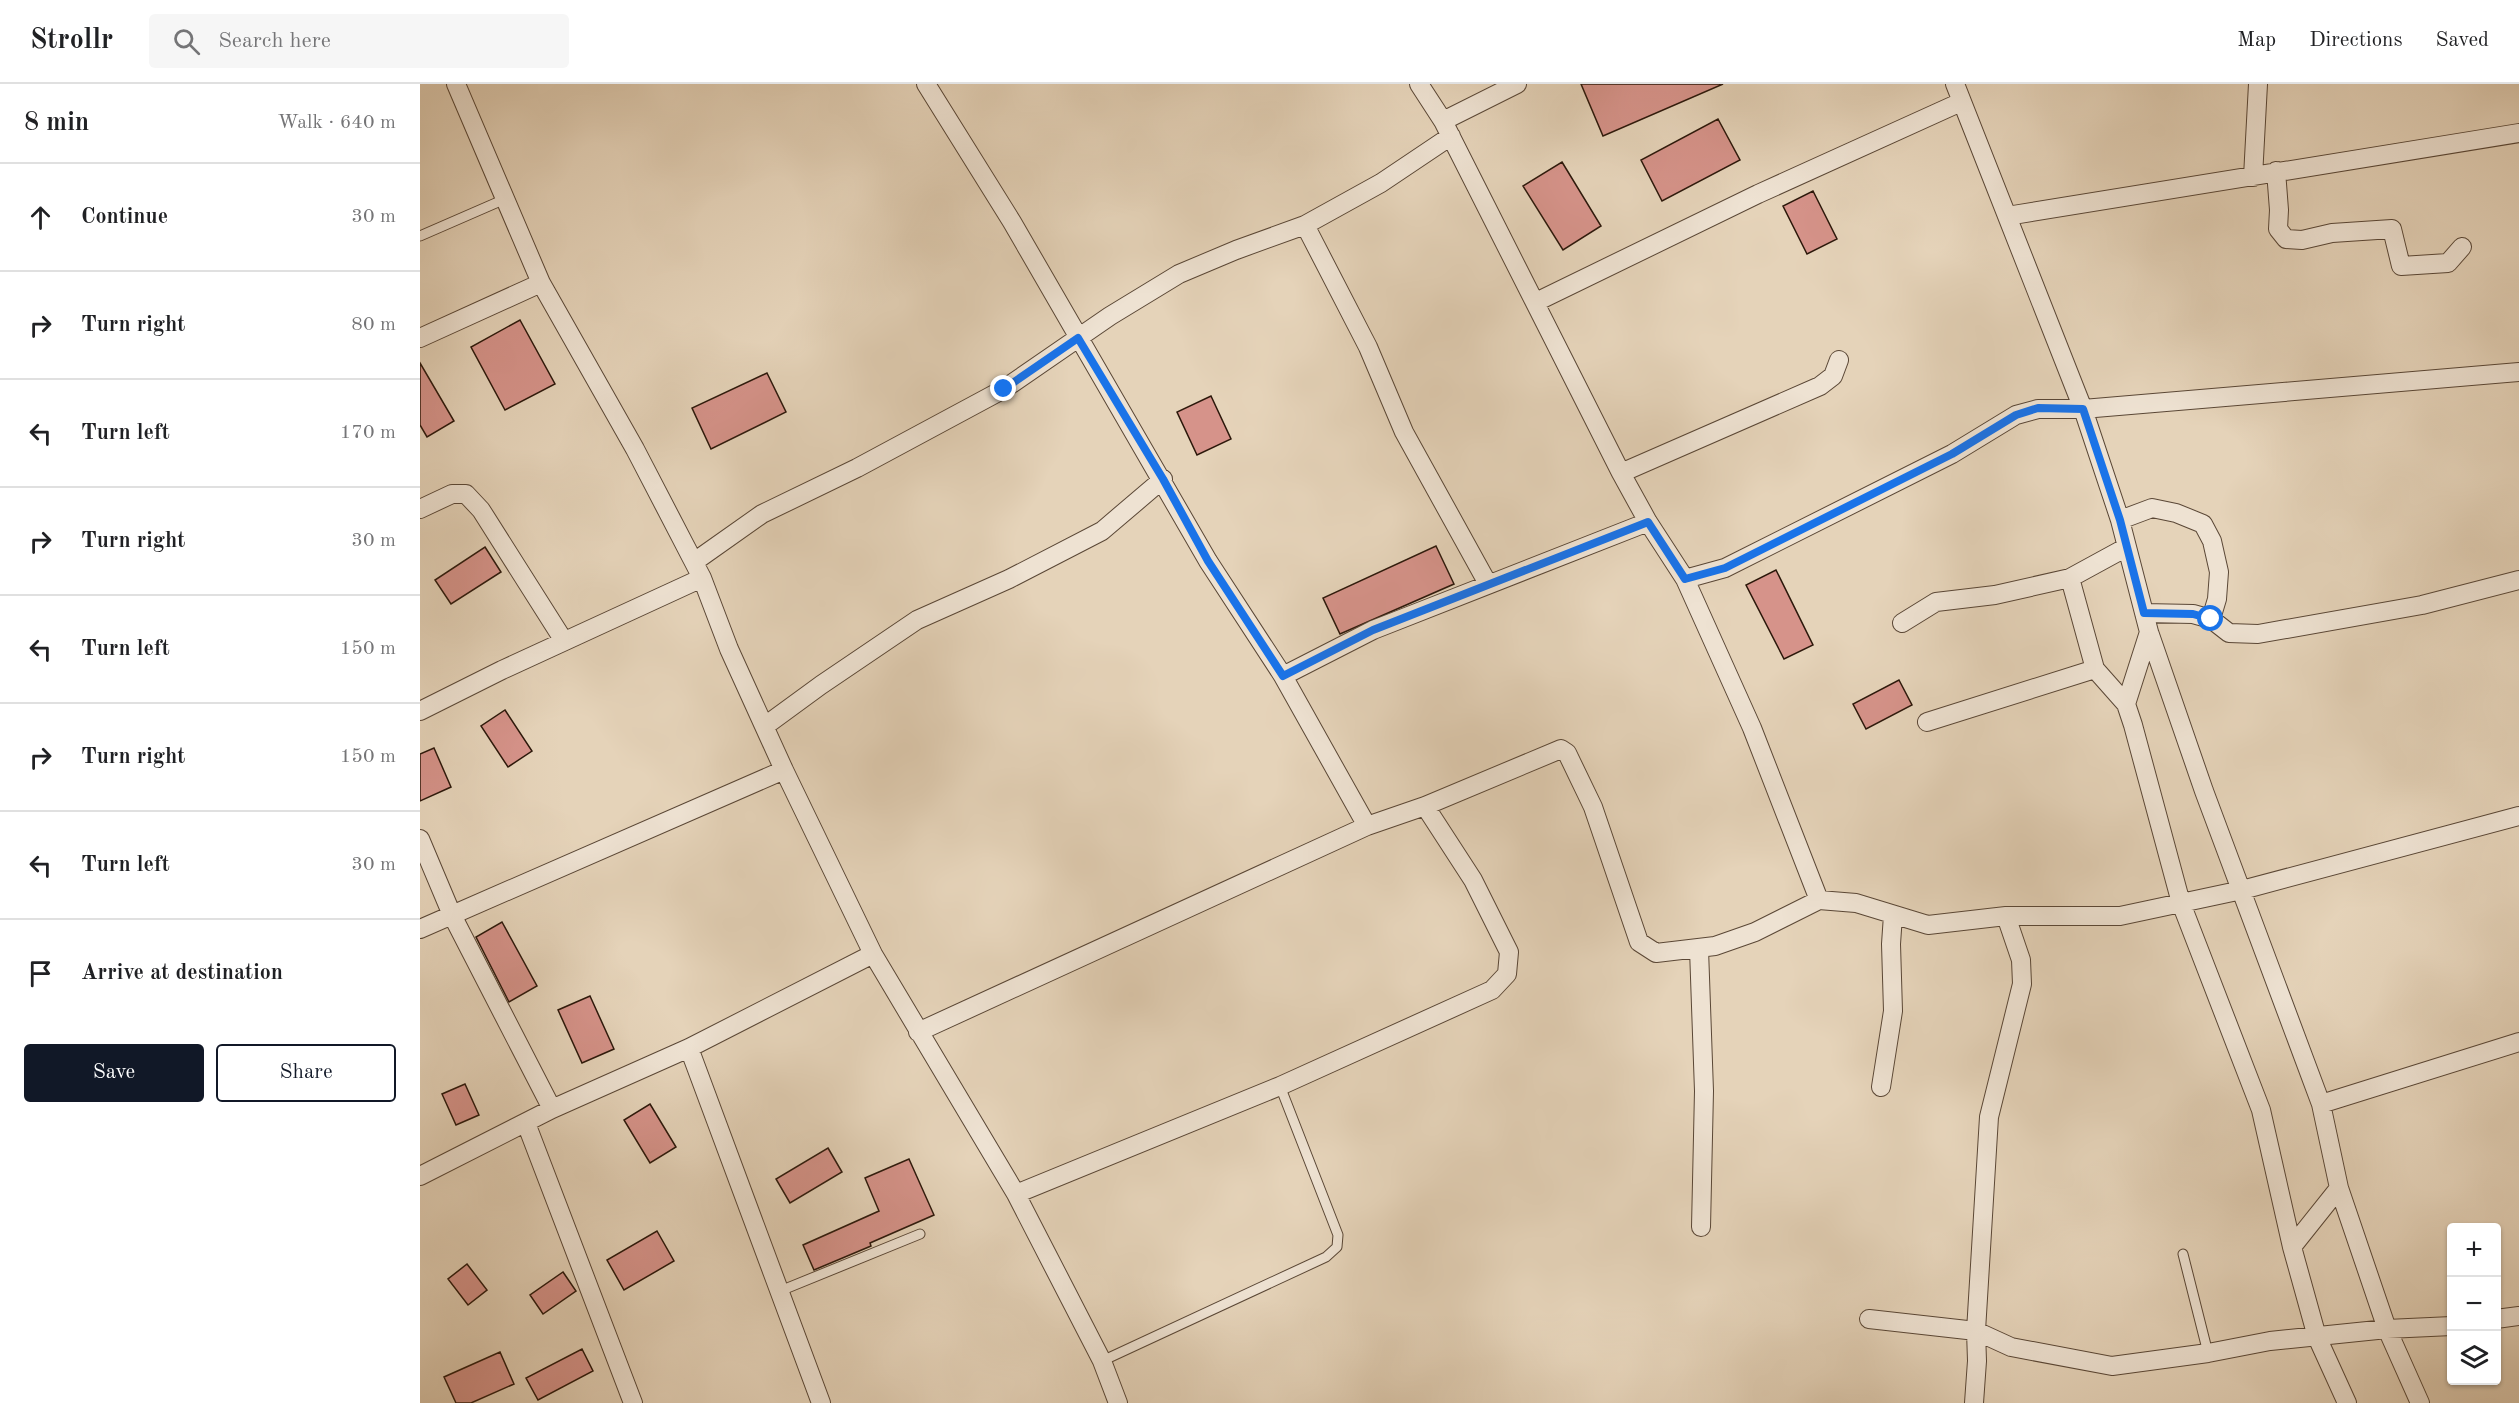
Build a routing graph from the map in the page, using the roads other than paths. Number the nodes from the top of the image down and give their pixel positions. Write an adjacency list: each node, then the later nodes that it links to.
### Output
1 (456, 84): 12 (street)
2 (926, 84): 20 (street)
3 (1419, 84): 8 (street)
4 (1517, 84): 8 (street)
5 (1955, 84): 7 (street)
6 (2258, 84): 11 (street)
7 (1961, 102): 13 (street); 18 (street)
8 (1447, 128): 14 (street); 18 (street)
9 (2519, 132): 10 (street)
10 (2276, 171): 11 (street); 16 (street)
11 (2253, 177): 13 (street)
12 (505, 199): 15 (lane); 17 (street)
13 (2007, 216): 23 (street)
14 (1305, 225): 20 (street); 34 (street)
15 (420, 237)
16 (2462, 247)
17 (541, 283): 19 (street); 30 (street)
18 (1536, 302): 24 (street)
19 (420, 338)
20 (1078, 338): 25 (street); 30 (street)
21 (1839, 360): 24 (street)
22 (2519, 372): 23 (street)
23 (2083, 409): 27 (street); 32 (street)
24 (1621, 473): 28 (street)
25 (1163, 479): 41 (street); 45 (street)
26 (422, 502): 39 (street)
27 (2120, 520): 29 (street); 36 (street)
28 (1648, 522): 32 (street); 34 (street)
29 (2125, 548): 31 (street); 35 (street)
30 (698, 570): 39 (street); 45 (street)
31 (2070, 578): 37 (street); 40 (street)
32 (1685, 579): 52 (street)
33 (2519, 580): 36 (street)
34 (1488, 584): 41 (street)
35 (2144, 613): 36 (street); 38 (street)
36 (2211, 619)
37 (1902, 623)
38 (2149, 632): 42 (street); 51 (street)
39 (564, 641): 43 (street)
40 (2095, 669): 42 (street); 44 (street)
41 (1283, 676): 49 (street)
42 (2126, 704): 53 (street)
43 (420, 711)
44 (1927, 722)
45 (765, 726): 46 (street)
46 (784, 770): 54 (street); 59 (street)
47 (1425, 806): 49 (street); 58 (street); 63 (street)
48 (2519, 816): 51 (street)
49 (1367, 826): 60 (street)
50 (420, 839): 54 (street)
51 (2242, 890): 53 (street); 65 (street)
52 (1819, 900): 55 (street); 58 (street)
53 (2181, 903): 56 (street); 73 (street)
54 (452, 915): 57 (street); 66 (street)
55 (1893, 915): 56 (street); 64 (street)
56 (2006, 916): 81 (street)
57 (420, 929)
58 (1699, 949): 71 (street)
59 (873, 954): 60 (street); 62 (street)
60 (918, 1032): 70 (street)
61 (2519, 1042): 65 (street)
62 (689, 1048): 66 (street); 75 (street)
63 (1280, 1086): 70 (street); 84 (lane)
64 (1881, 1087)
65 (2320, 1104): 69 (street)
66 (552, 1109): 67 (street)
67 (525, 1123): 68 (street); 85 (street)
68 (420, 1176)
69 (2339, 1188): 73 (street); 80 (street)
70 (1016, 1194): 84 (street)
71 (1701, 1227)
72 (920, 1234): 75 (lane)
73 (2292, 1247): 82 (street)
74 (2183, 1254): 83 (lane)
75 (780, 1291): 86 (street)
76 (2519, 1316): 77 (street)
77 (2501, 1318)
78 (1869, 1319): 81 (street)
79 (2447, 1326): 80 (street)
80 (2387, 1329): 82 (street); 90 (street)
81 (1976, 1331): 83 (street); 88 (street)
82 (2317, 1337): 83 (street); 89 (street)
83 (2208, 1353)
84 (1102, 1361): 87 (street)
85 (633, 1403)
86 (821, 1403)
87 (1118, 1403)
88 (1974, 1403)
89 (2347, 1403)
90 (2420, 1403)

